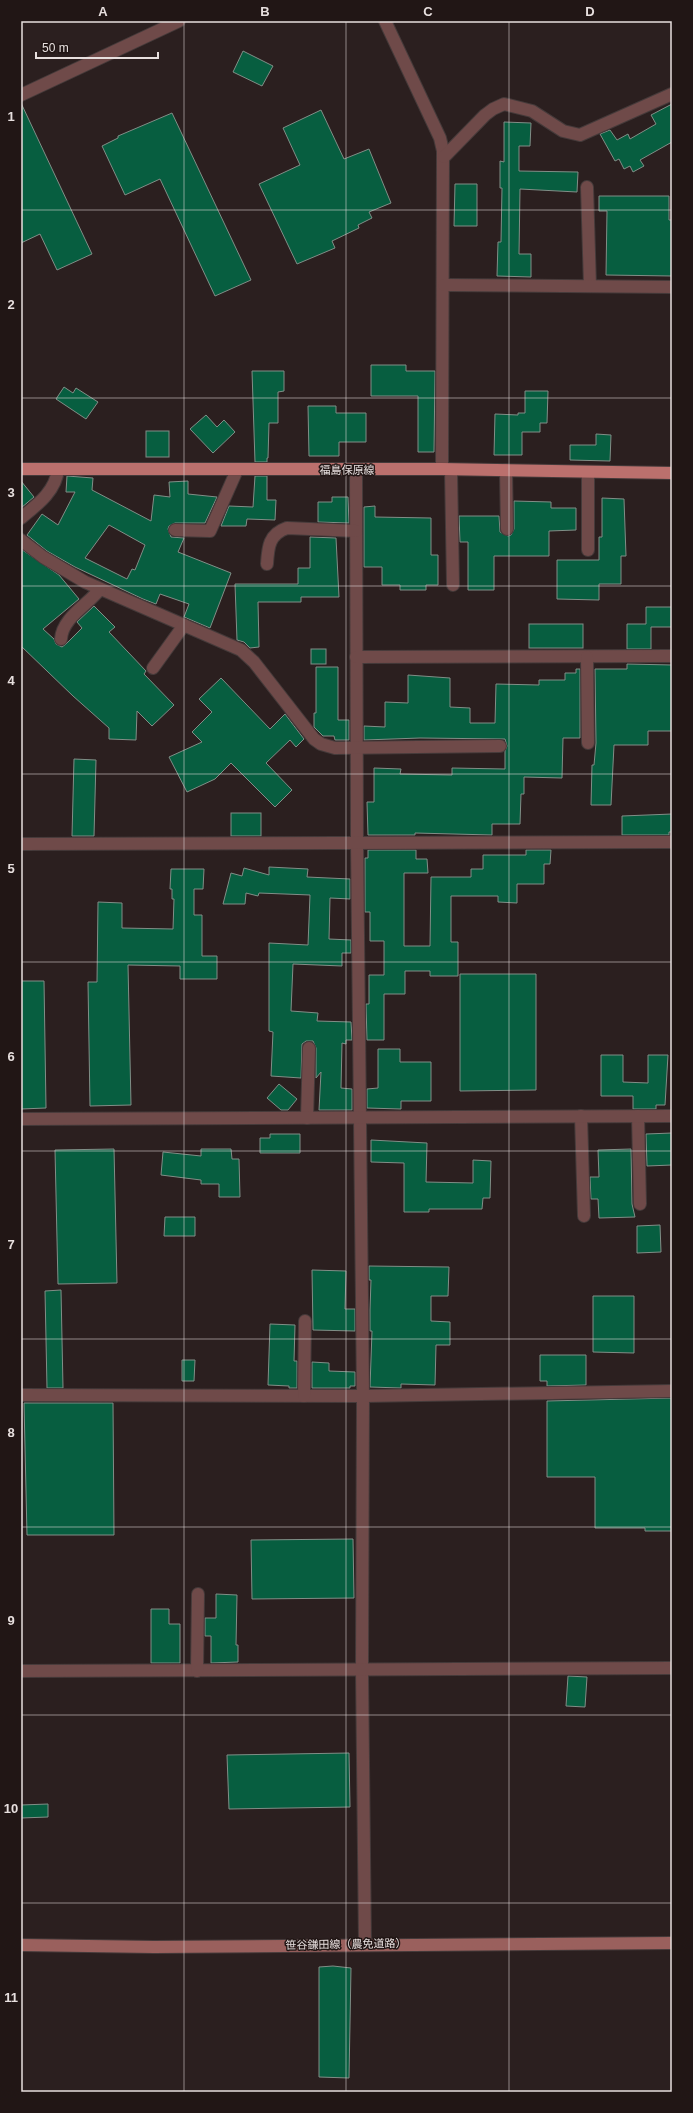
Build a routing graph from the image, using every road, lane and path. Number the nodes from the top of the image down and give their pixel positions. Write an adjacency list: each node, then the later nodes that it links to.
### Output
1 (179, 21): 4 (street)
2 (385, 21): 5 (street)
3 (672, 94): 5 (street)
4 (21, 95)
5 (444, 157): 7 (street)
6 (587, 187): 8 (street)
7 (444, 285): 8 (street); 12 (street)
8 (590, 286): 9 (street)
9 (672, 287)
10 (21, 469): 11 (main road, 福島保原線)
11 (58, 469): 13 (main road, 福島保原線); 18 (street)
12 (447, 469): 14 (main road, 福島保原線); 15 (main road, 福島保原線); 25 (street)
13 (237, 470): 14 (main road, 福島保原線); 20 (street)
14 (356, 470): 21 (street)
15 (506, 470): 16 (main road, 福島保原線); 19 (street)
16 (588, 472): 17 (main road, 福島保原線); 23 (street)
17 (672, 473)
18 (21, 518)
19 (507, 528)
20 (174, 530)
21 (356, 531): 24 (street); 31 (street)
22 (21, 540): 26 (street)
23 (588, 550)
24 (267, 564)
25 (453, 585)
26 (100, 589): 27 (street); 28 (street)
27 (184, 625): 32 (street); 35 (street)
28 (61, 638)
29 (587, 656): 30 (street); 31 (street); 33 (street)
30 (672, 656)
31 (356, 657): 35 (street)
32 (153, 668)
33 (588, 743)
34 (500, 746): 35 (street)
35 (356, 747): 37 (street)
36 (672, 842): 37 (street)
37 (357, 843): 38 (street); 44 (street)
38 (21, 844)
39 (310, 1048): 43 (street)
40 (581, 1116): 41 (street); 44 (street); 47 (street)
41 (638, 1116): 42 (street); 46 (street)
42 (672, 1116)
43 (307, 1118): 44 (street); 45 (street)
44 (360, 1118): 52 (street)
45 (21, 1119)
46 (640, 1204)
47 (584, 1216)
48 (305, 1321): 51 (street)
49 (672, 1391): 52 (street)
50 (21, 1395): 51 (street)
51 (304, 1396): 52 (street)
52 (363, 1396): 55 (street)
53 (198, 1594): 57 (street)
54 (672, 1668): 55 (street)
55 (362, 1670): 57 (street); 59 (street)
56 (21, 1671): 57 (street)
57 (197, 1671)
58 (672, 1943): 59 (street, 笹谷鎌田線（農免道路）)
59 (366, 1944): 60 (street, 笹谷鎌田線（農免道路）)
60 (21, 1946)

